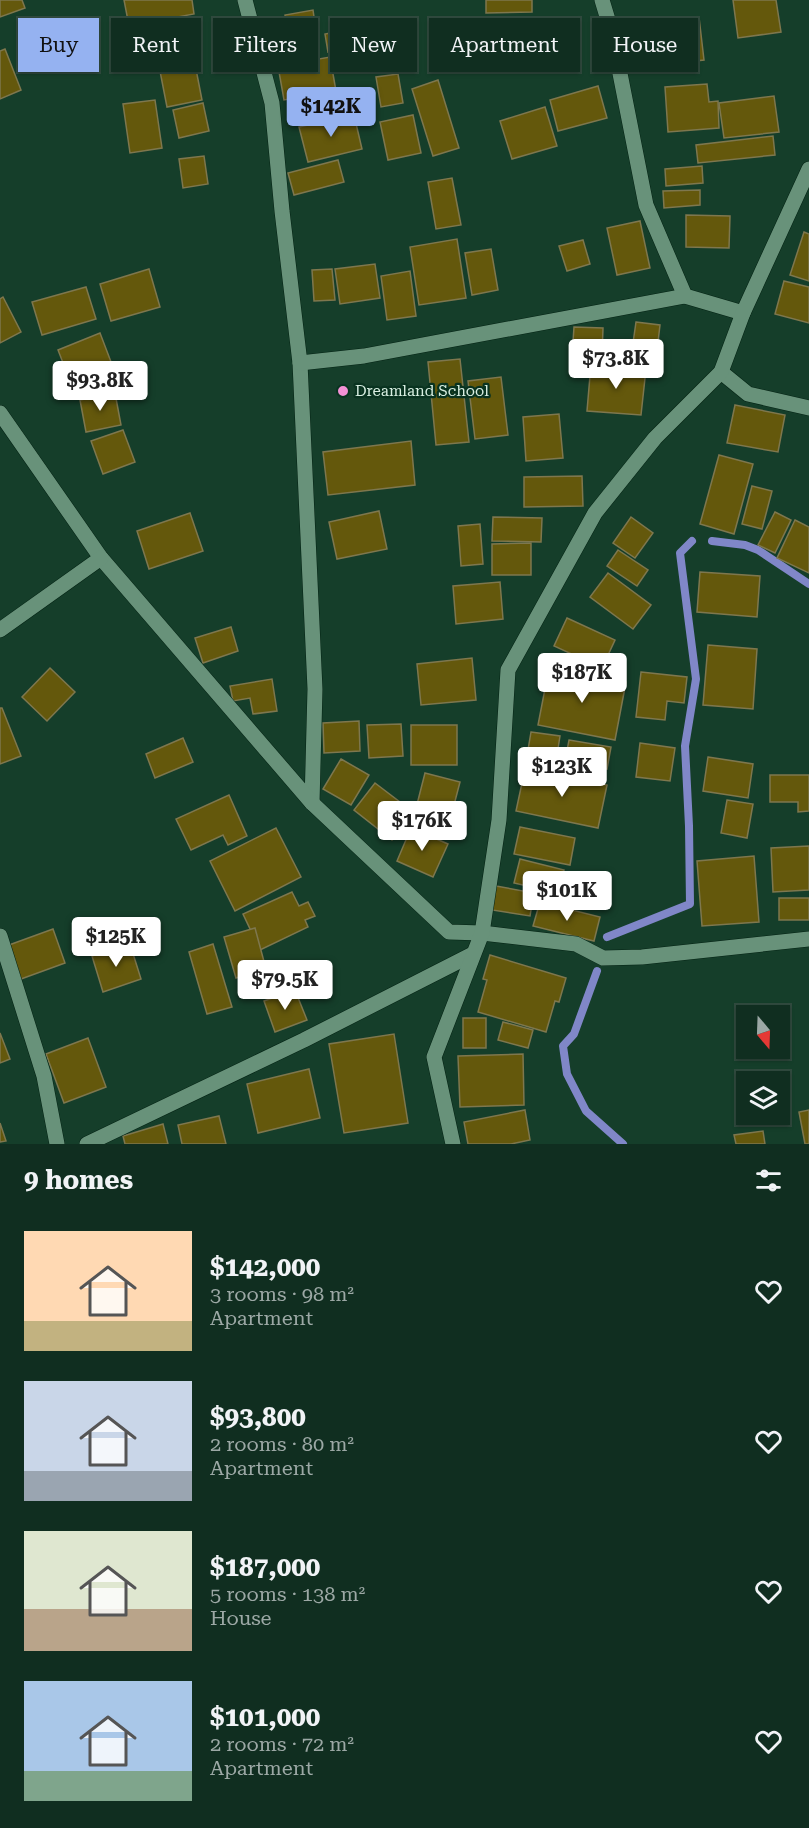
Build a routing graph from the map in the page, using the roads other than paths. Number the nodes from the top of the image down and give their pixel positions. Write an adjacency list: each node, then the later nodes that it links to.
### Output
1 (245, 0): 6 (street)
2 (602, 0): 4 (street)
3 (809, 169): 5 (street)
4 (685, 296): 5 (street); 6 (street)
5 (743, 313): 7 (street)
6 (300, 363): 12 (street)
7 (721, 372): 8 (street); 13 (street)
8 (809, 408)
9 (0, 413): 10 (street)
10 (101, 558): 11 (street); 12 (street)
11 (0, 630)
12 (312, 803): 13 (street)
13 (482, 933): 15 (street); 16 (street)
14 (0, 936): 17 (street)
15 (809, 939)
16 (473, 954): 18 (street); 19 (street)
17 (57, 1144)
18 (87, 1144)
19 (453, 1144)

